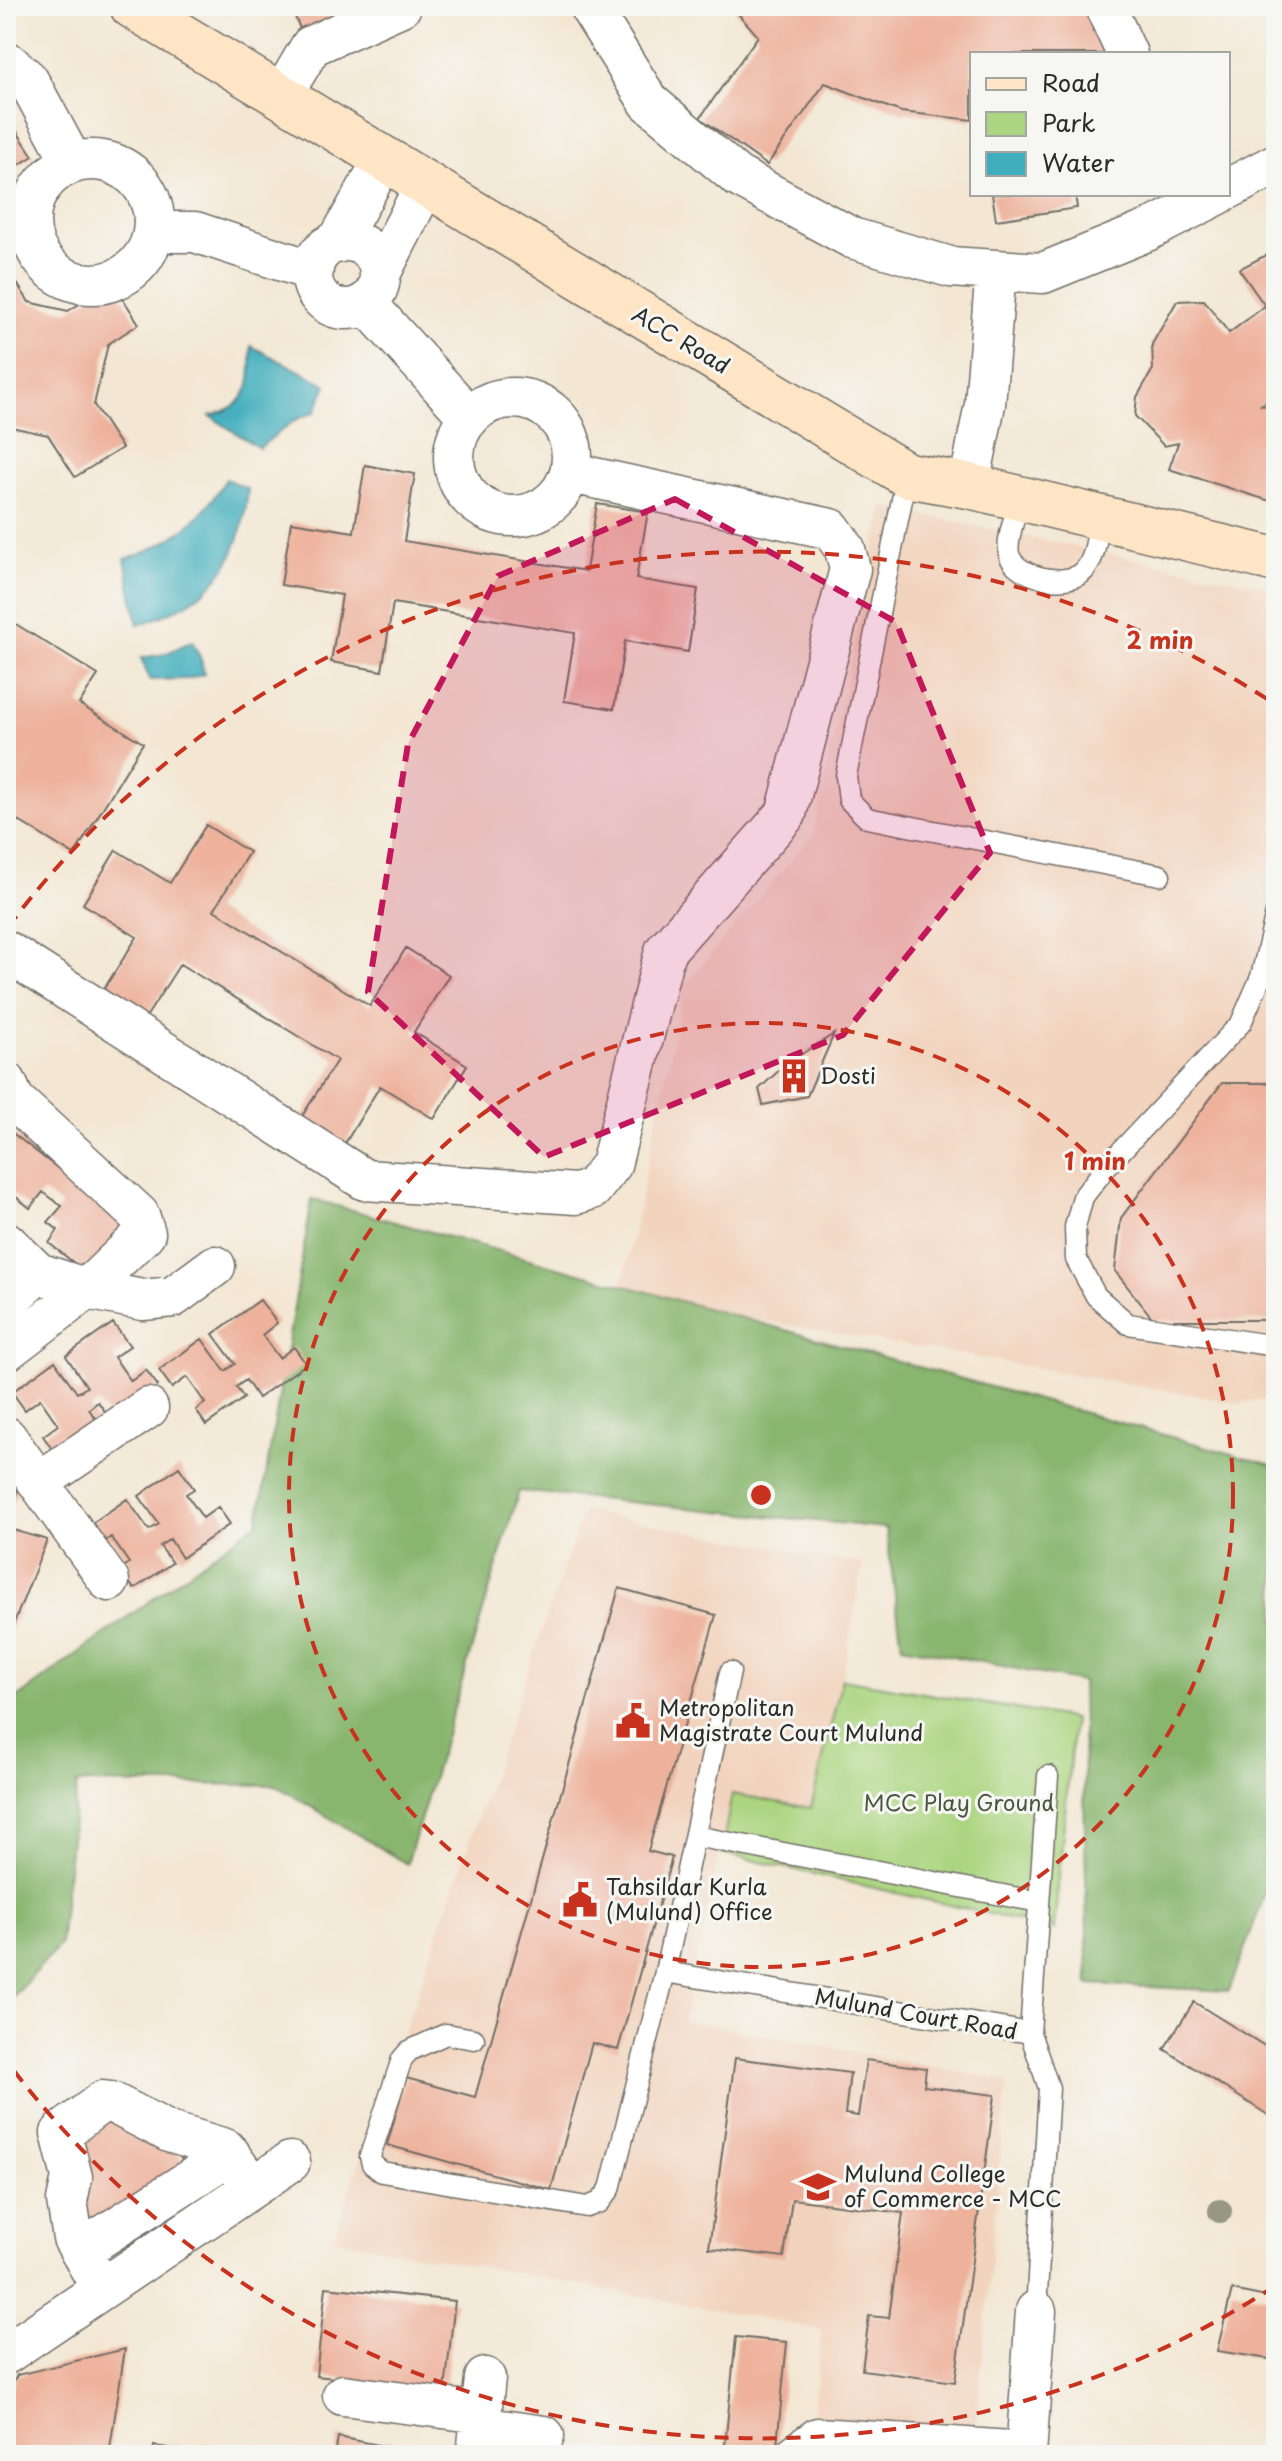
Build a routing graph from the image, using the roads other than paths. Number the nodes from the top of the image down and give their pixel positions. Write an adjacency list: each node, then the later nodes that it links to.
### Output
1 (132, 6): 7 (street, ACC Road)
2 (401, 6): 7 (street)
3 (589, 6): 16 (street)
4 (1105, 6): 5 (street)
5 (1126, 52)
6 (6, 61): 9 (street)
7 (281, 97): 8 (street, ACC Road)
8 (383, 161): 11 (street, ACC Road); 15 (street)
9 (72, 162): 14 (street); 14 (street)
10 (1276, 164): 12 (street)
11 (425, 185): 17 (street); 20 (street, ACC Road)
12 (1230, 186)
13 (1208, 196): 16 (street)
14 (154, 232): 15 (street)
15 (325, 257): 17 (street); 17 (street)
16 (996, 270): 21 (street)
17 (373, 289): 18 (street)
18 (469, 417): 19 (street); 19 (street)
19 (571, 473): 27 (street)
20 (907, 475): 21 (street, ACC Road); 25 (lane)
21 (969, 486): 22 (street, ACC Road)
22 (1020, 499): 23 (street, ACC Road); 23 (lane)
23 (1100, 517): 24 (street, ACC Road)
24 (1276, 560)
25 (1160, 875)
26 (1276, 913): 34 (lane)
27 (6, 951)
28 (6, 1082): 32 (street)
29 (6, 1242): 31 (street)
30 (215, 1266): 32 (street)
31 (38, 1273): 32 (street); 33 (street)
32 (87, 1289): 35 (street)
33 (6, 1302)
34 (1276, 1346)
35 (6, 1351)
36 (148, 1408): 38 (street)
37 (6, 1437): 38 (street)
38 (39, 1482): 39 (street)
39 (109, 1581)
40 (730, 1672): 42 (lane)
41 (1048, 1776): 43 (lane)
42 (695, 1836): 43 (lane); 44 (lane)
43 (1039, 1902): 45 (lane)
44 (665, 1972): 45 (lane, Mulund Court Road); 46 (lane)
45 (1030, 2033): 52 (lane, Mulund Court Road)
46 (474, 2039)
47 (230, 2154): 49 (street); 50 (street); 50 (street)
48 (290, 2162): 49 (street)
49 (253, 2187): 51 (street)
50 (80, 2251): 51 (street)
51 (102, 2289): 53 (street)
52 (1036, 2311): 57 (street, Mulund Court Road)
53 (6, 2354)
54 (343, 2395): 55 (street)
55 (480, 2418): 56 (street)
56 (544, 2436)
57 (1026, 2453): 58 (street)
58 (795, 2455)

